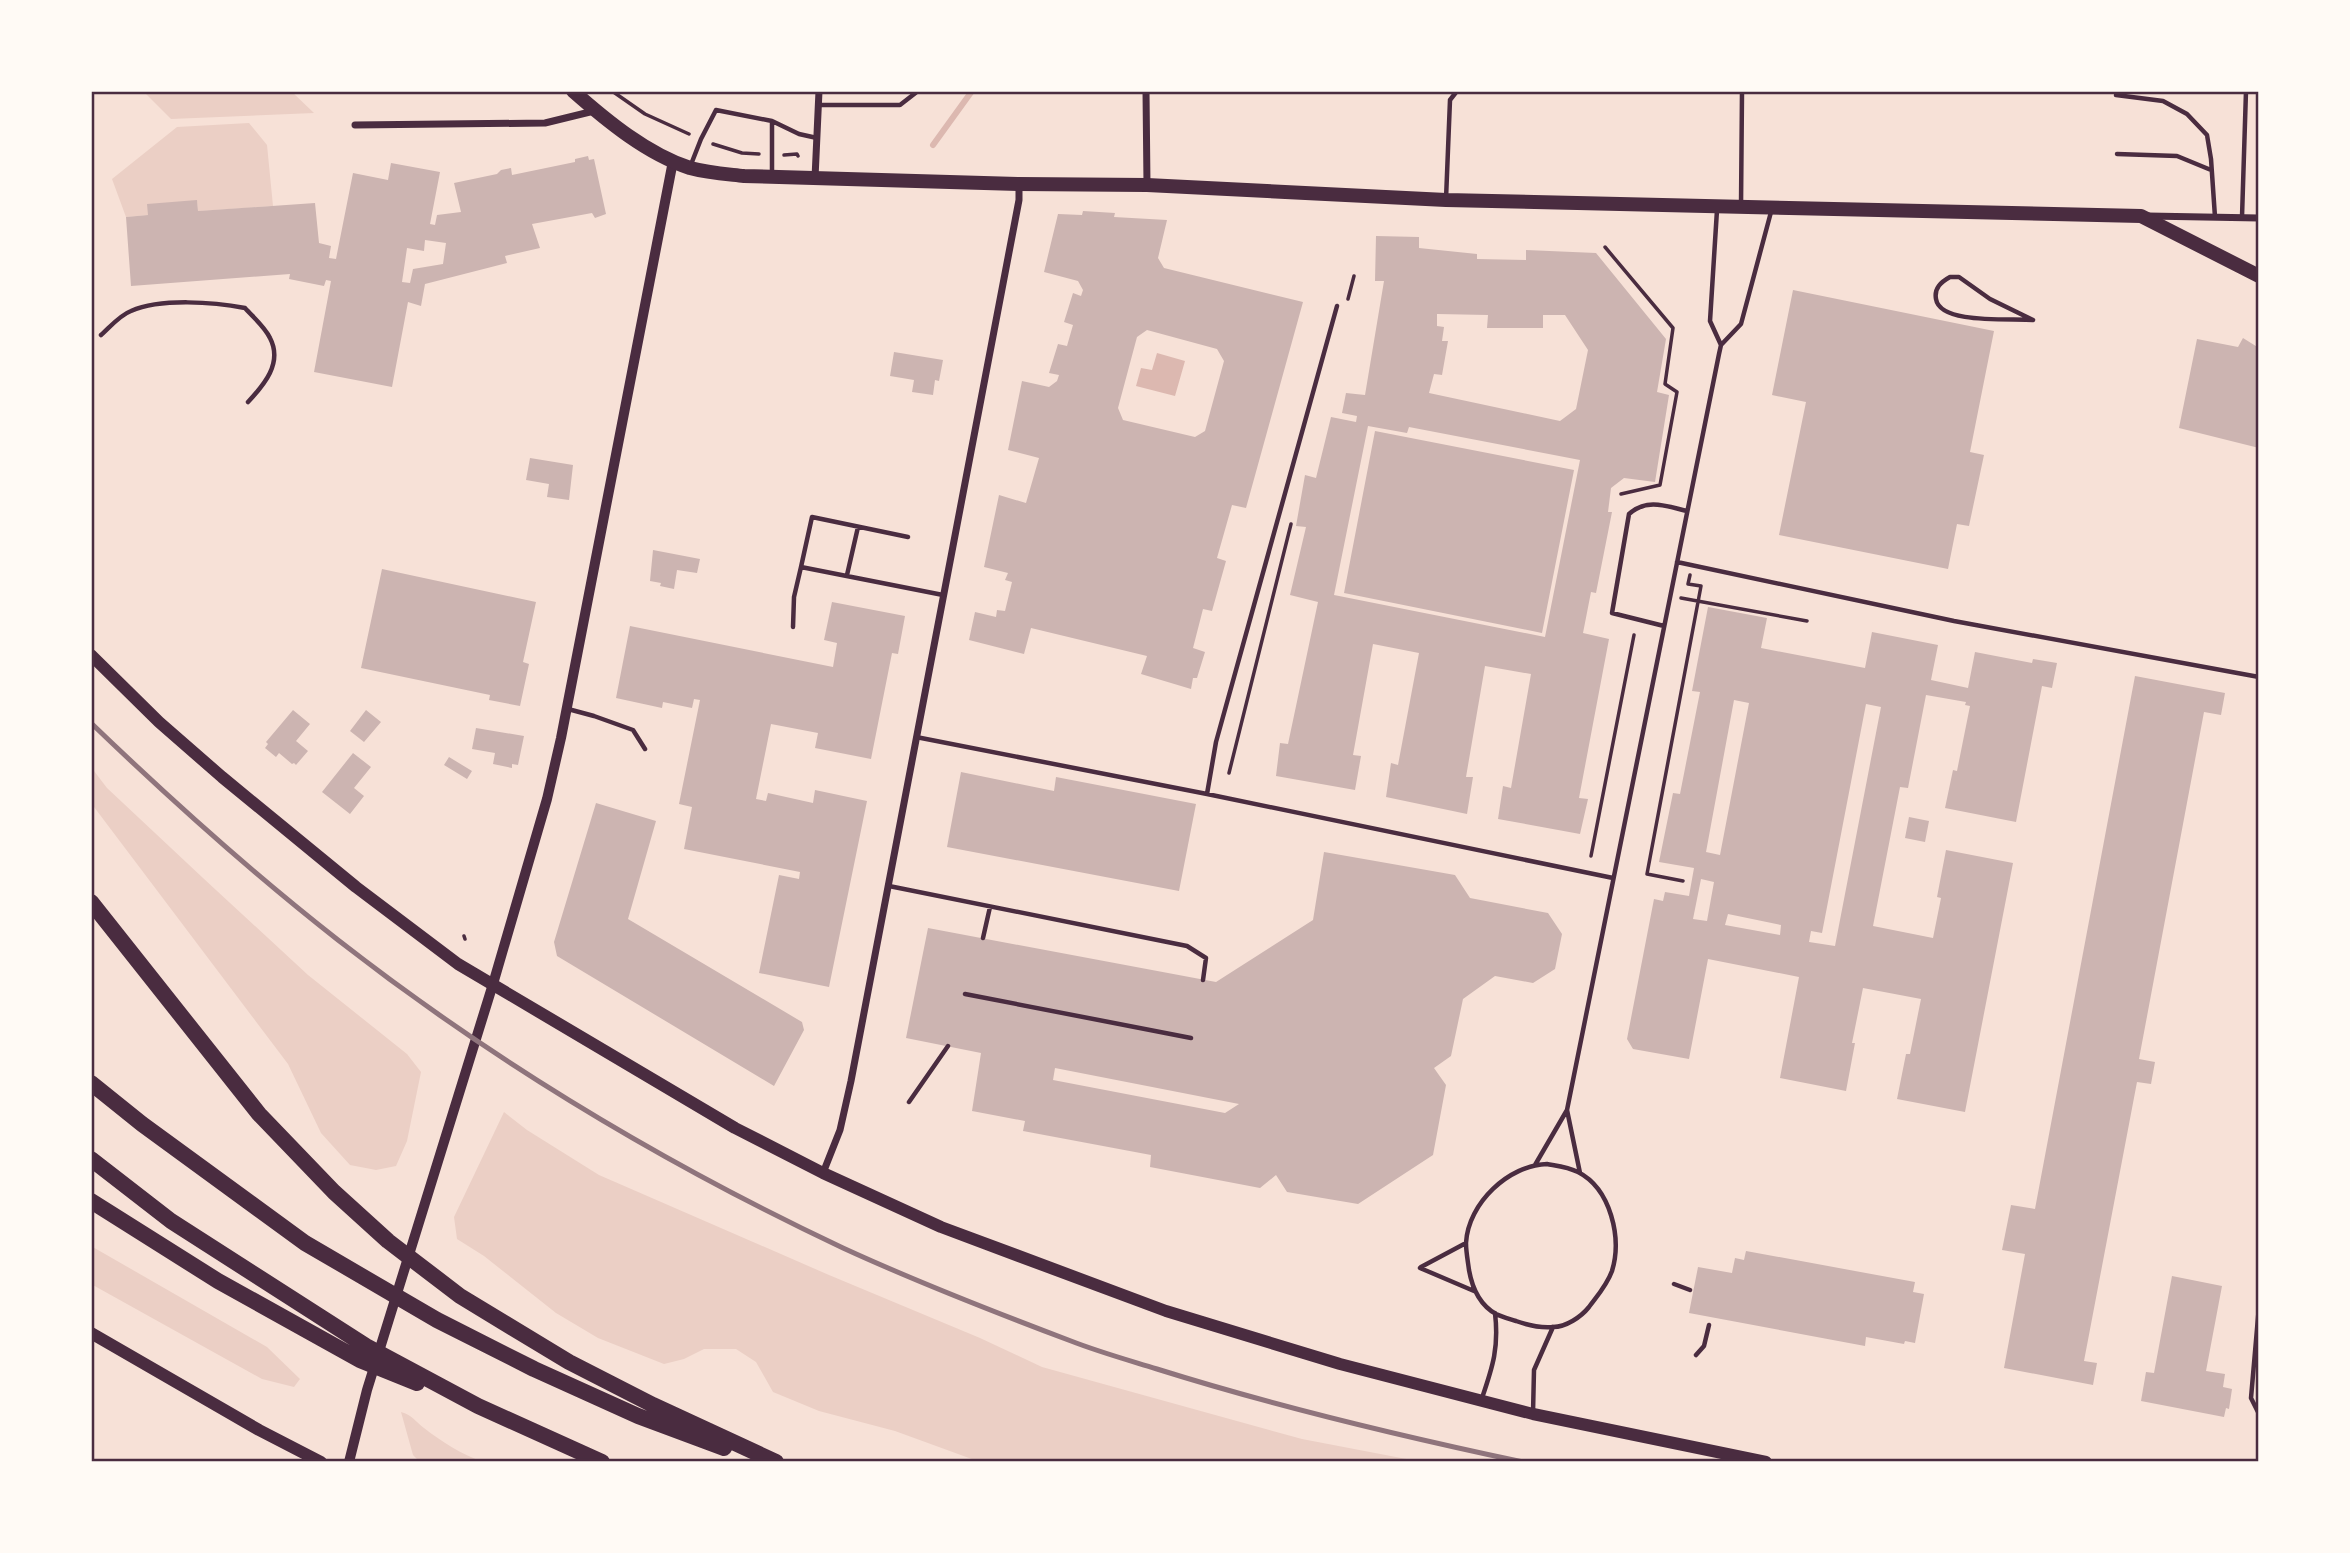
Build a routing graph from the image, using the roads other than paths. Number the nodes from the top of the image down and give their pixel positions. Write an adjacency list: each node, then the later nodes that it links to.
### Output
1 (573, 91): 10 (main road)
2 (819, 91): 9 (street)
3 (918, 91): 9 (lane)
4 (1146, 91): 21 (street)
5 (1457, 91): 22 (lane)
6 (2246, 91): 28 (lane)
7 (1742, 92): 24 (lane)
8 (2116, 95): 17 (lane)
9 (818, 105): 13 (street)
10 (595, 110): 12 (street); 15 (main road)
11 (772, 121): 13 (lane); 16 (lane); 18 (lane)
12 (355, 125)
13 (817, 138): 19 (street)
14 (2117, 154): 17 (lane)
15 (673, 160): 16 (main road); 47 (street)
16 (690, 168): 18 (main road)
17 (2212, 170): 27 (lane)
18 (771, 177): 19 (main road)
19 (816, 178): 20 (main road)
20 (1020, 184): 21 (main road); 42 (street)
21 (1147, 185): 22 (main road)
22 (1446, 200): 23 (main road)
23 (1717, 206): 24 (main road); 34 (lane)
24 (1741, 206): 25 (main road)
25 (1772, 207): 26 (main road); 34 (lane)
26 (2141, 216): 27 (street); 30 (main road)
27 (2216, 217): 28 (street)
28 (2242, 218): 29 (street)
29 (2259, 218)
30 (2259, 276)
31 (1337, 306): 50 (lane)
32 (2033, 320): 32 (lane)
33 (101, 335): 35 (lane)
34 (1721, 345): 36 (lane)
35 (248, 402)
36 (1688, 511): 39 (lane); 43 (lane)
37 (858, 527): 38 (lane); 40 (lane); 41 (lane)
38 (908, 537)
39 (1677, 562): 43 (lane); 46 (lane)
40 (801, 567): 41 (lane); 44 (lane)
41 (847, 575): 42 (lane)
42 (943, 595): 48 (street)
43 (1664, 626): 51 (lane)
44 (793, 627)
45 (91, 655): 57 (main road)
46 (2259, 677)
47 (567, 709): 49 (lane); 57 (street)
48 (916, 737): 50 (lane); 52 (street)
49 (645, 750)
50 (1207, 794): 51 (lane)
51 (1613, 878): 63 (lane)
52 (888, 886): 54 (lane); 66 (street)
53 (91, 902): 87 (highway)
54 (990, 906): 55 (lane); 56 (lane)
55 (984, 938)
56 (1203, 980)
57 (493, 984): 66 (main road); 84 (street)
58 (965, 994): 59 (lane)
59 (1191, 1038)
60 (948, 1046): 62 (lane)
61 (91, 1083): 86 (highway)
62 (909, 1102)
63 (1567, 1110): 65 (lane); 67 (lane)
64 (91, 1159): 80 (highway)
65 (1535, 1165): 67 (lane); 69 (lane)
66 (823, 1173): 79 (main road)
67 (1580, 1173): 76 (lane)
68 (91, 1201): 80 (highway)
69 (1466, 1243): 72 (lane); 72 (lane)
70 (1674, 1284): 71 (lane)
71 (1690, 1290)
72 (1475, 1291): 74 (lane)
73 (2259, 1306): 82 (lane)
74 (1495, 1313): 76 (lane); 79 (lane)
75 (1709, 1325): 78 (lane)
76 (1553, 1327): 81 (lane)
77 (91, 1333): 83 (main road)
78 (1696, 1355)
79 (1481, 1401): 81 (main road)
80 (478, 1406): 85 (highway)
81 (1533, 1413): 88 (main road)
82 (2259, 1414)
83 (321, 1462)
84 (349, 1462)
85 (601, 1462)
86 (762, 1462)
87 (776, 1462)
88 (1766, 1462)

